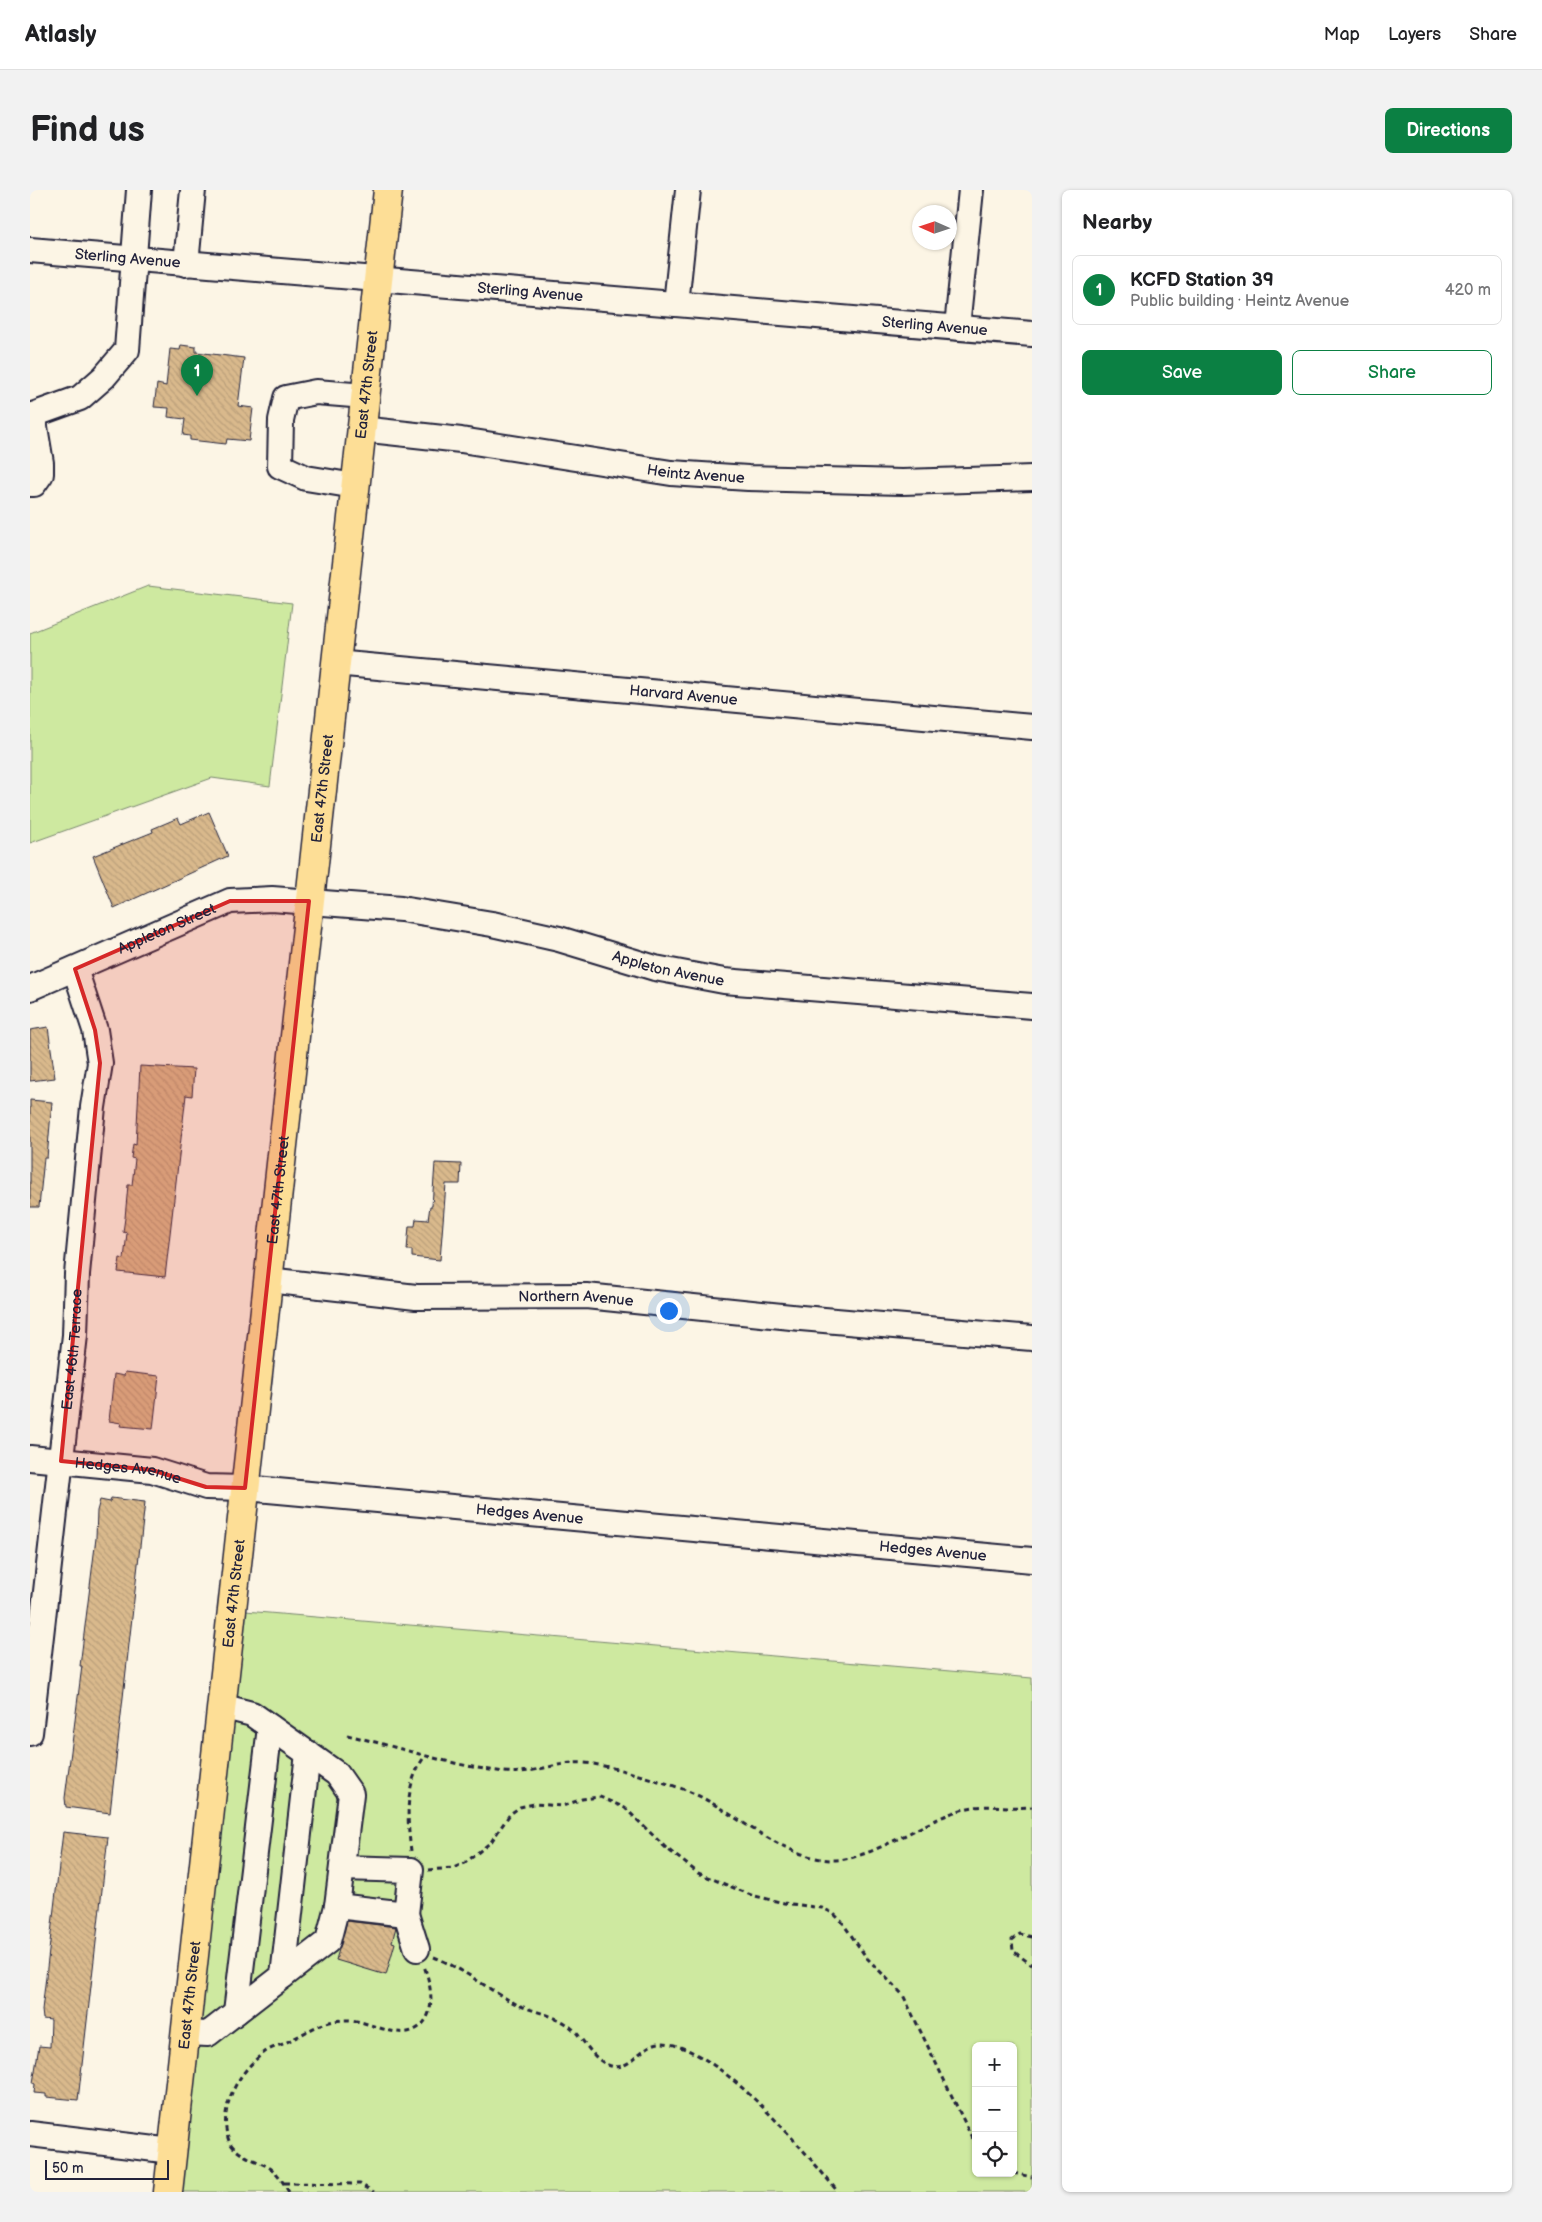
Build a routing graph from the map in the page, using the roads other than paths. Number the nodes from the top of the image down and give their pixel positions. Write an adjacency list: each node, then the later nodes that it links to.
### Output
1 (139, 190): 7 (street)
2 (193, 190): 8 (street)
3 (388, 190): 9 (main road, East 47th Street)
4 (688, 190): 10 (street)
5 (971, 190): 11 (street)
6 (30, 250): 7 (street, Sterling Avenue)
7 (132, 259): 8 (street, Sterling Avenue); 14 (street)
8 (186, 264): 9 (street, Sterling Avenue)
9 (379, 279): 10 (street, Sterling Avenue); 13 (main road, East 47th Street)
10 (676, 304): 11 (street, Sterling Avenue)
11 (957, 327): 12 (street, Sterling Avenue)
12 (1032, 334)
13 (365, 396): 15 (main road, East 47th Street); 18 (street)
14 (31, 416): 17 (street)
15 (361, 429): 16 (street, Heintz Avenue); 18 (main road, East 47th Street)
16 (1032, 478)
17 (30, 484)
18 (355, 486): 19 (main road, East 47th Street)
19 (336, 663): 20 (street, Harvard Avenue); 21 (main road, East 47th Street)
20 (1032, 727)
21 (309, 901): 22 (street, Appleton Street); 24 (street, Appleton Avenue); 25 (main road, East 47th Street)
22 (75, 969): 23 (street, Appleton Street); 28 (street, East 46th Terrace)
23 (30, 988)
24 (1032, 1006)
25 (268, 1280): 26 (street, Northern Avenue); 29 (main road, East 47th Street)
26 (1032, 1338)
27 (30, 1458): 28 (street, Hedges Avenue)
28 (61, 1462): 29 (street, Hedges Avenue); 33 (street, East 46th Terrace)
29 (245, 1488): 30 (street, Hedges Avenue); 31 (main road, East 47th Street)
30 (1032, 1560)
31 (221, 1706): 32 (street); 41 (main road, East 47th Street)
32 (270, 1727): 34 (street); 40 (street)
33 (30, 1733)
34 (308, 1753): 35 (street); 39 (street)
35 (342, 1868): 36 (street); 37 (street)
36 (338, 1906): 37 (street); 39 (street)
37 (406, 1914): 38 (street)
38 (417, 1949)
39 (284, 1976): 40 (street)
40 (236, 2012): 41 (street)
41 (185, 2033): 43 (main road, East 47th Street)
42 (30, 2134): 43 (street)
43 (172, 2151): 44 (main road, East 47th Street)
44 (168, 2192)

